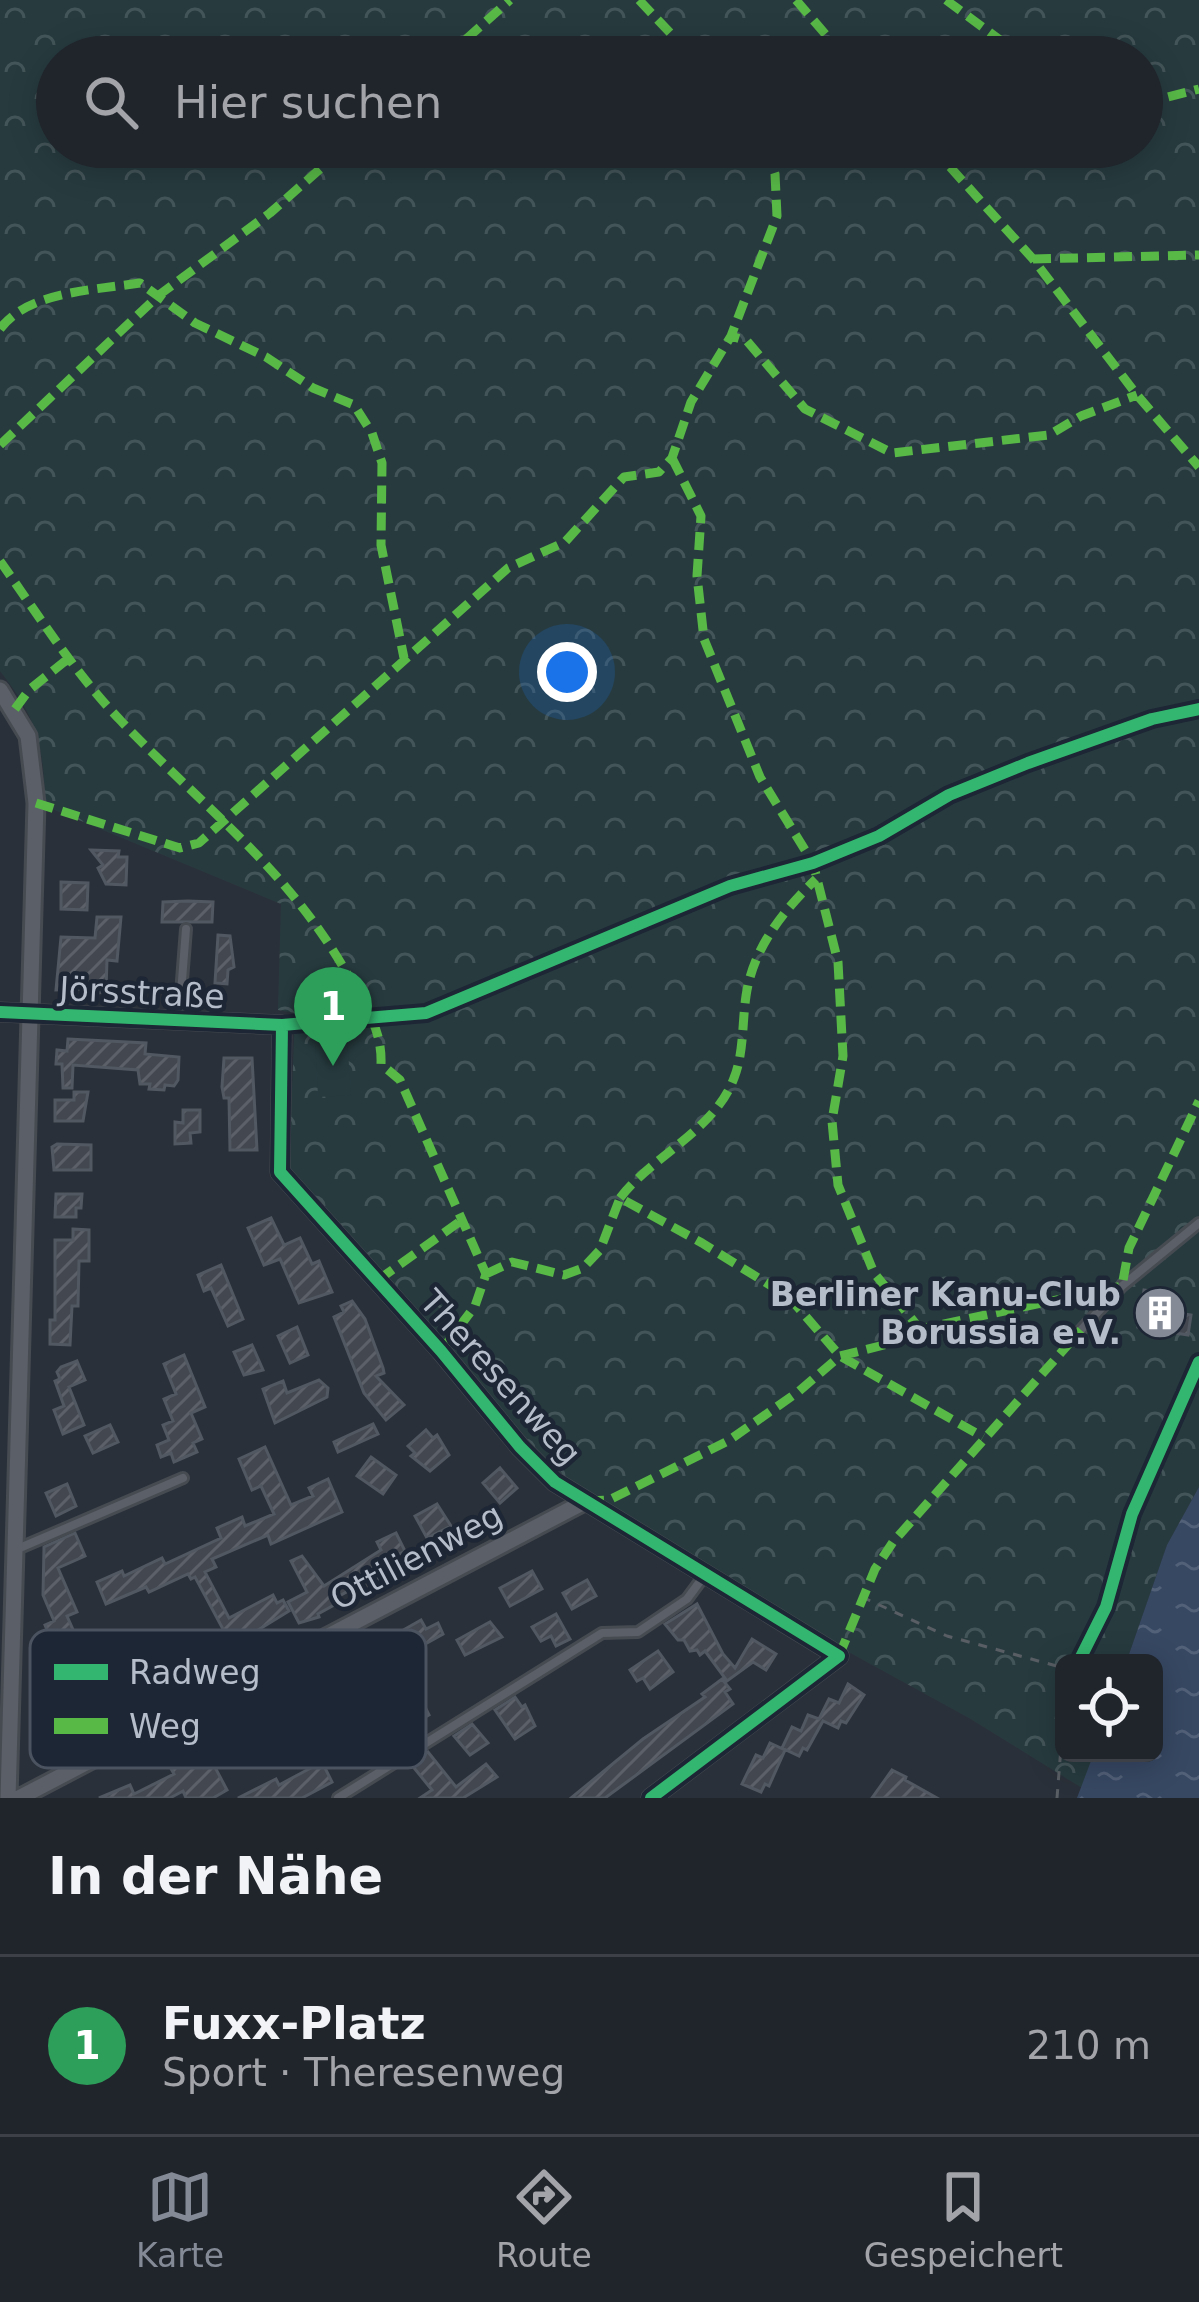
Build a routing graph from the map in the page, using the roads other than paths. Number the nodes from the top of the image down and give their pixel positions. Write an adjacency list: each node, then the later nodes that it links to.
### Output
1 (0, 690): 4 (street)
2 (186, 929): 5 (lane)
3 (0, 1012): 4 (street, Jörsstraße)
4 (31, 1014): 5 (street, Jörsstraße); 11 (street)
5 (179, 1021): 6 (street, Jörsstraße)
6 (282, 1025): 10 (street, Theresenweg)
7 (1199, 1223): 8 (lane)
8 (1082, 1330)
9 (183, 1478): 11 (lane)
10 (586, 1501): 12 (street, Theresenweg); 13 (street, Ottilienweg)
11 (14, 1551): 14 (street)
12 (705, 1574): 15 (lane); 21 (street, Theresenweg)
13 (340, 1630)
14 (5, 1666): 18 (street)
15 (426, 1743)
16 (76, 1768): 19 (street, Ottilienweg)
17 (386, 1768): 20 (lane)
18 (8, 1798)
19 (19, 1798)
20 (338, 1798)
21 (651, 1798)

